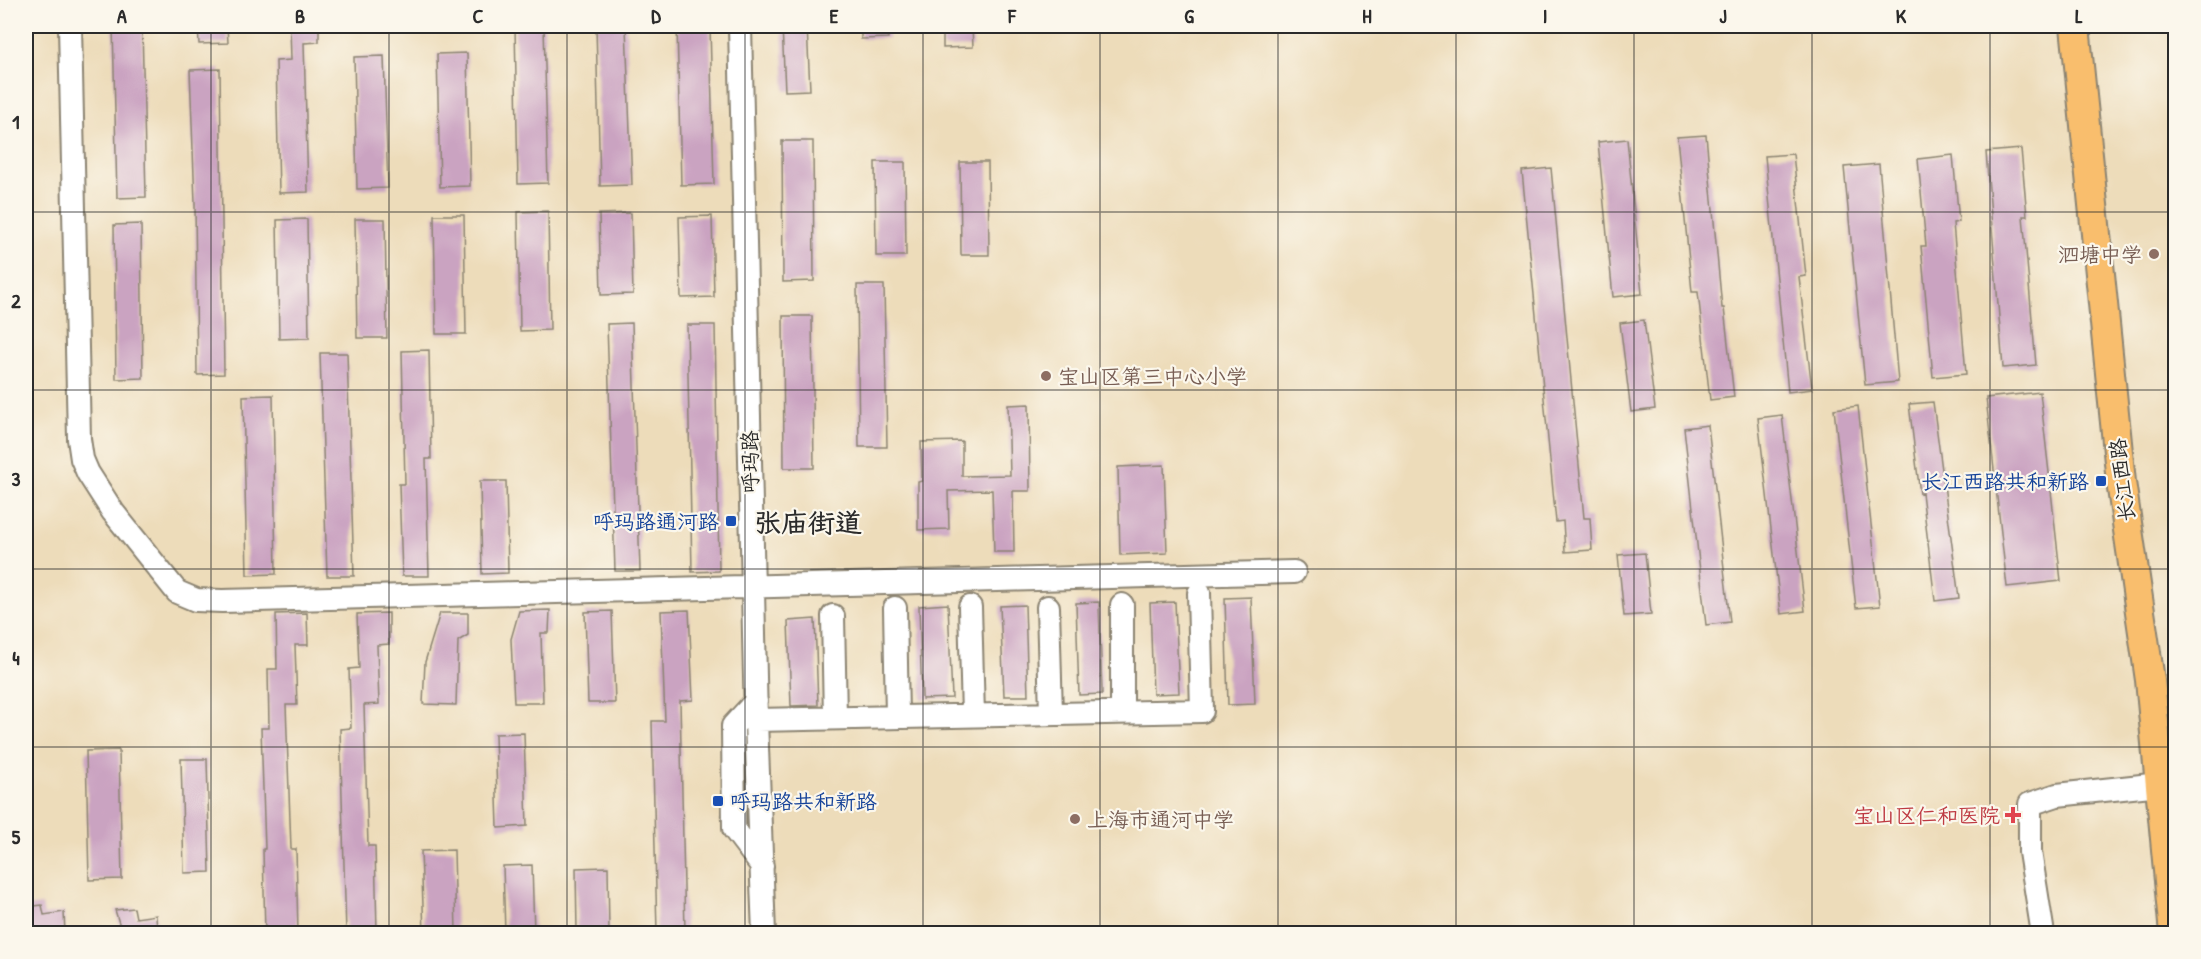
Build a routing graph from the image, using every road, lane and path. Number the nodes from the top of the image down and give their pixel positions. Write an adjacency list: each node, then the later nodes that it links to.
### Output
1 (70, 26): 5 (street)
2 (740, 26): 5 (street, 呼玛路)
3 (2075, 26): 18 (main road, 长江西路)
4 (1294, 572): 5 (street)
5 (753, 588): 12 (street, 呼玛路)
6 (1199, 593): 13 (street)
7 (1122, 605): 13 (street)
8 (970, 607): 15 (street)
9 (1048, 607): 14 (street)
10 (895, 608): 16 (street)
11 (832, 616): 17 (street)
12 (756, 710): 17 (street); 19 (street)
13 (1122, 712): 14 (street)
14 (1050, 714): 15 (street)
15 (973, 715): 16 (street)
16 (897, 717): 17 (street)
17 (835, 718)
18 (2160, 784): 20 (street); 21 (main road, 长江西路)
19 (764, 933)
20 (2043, 933)
21 (2174, 933)

